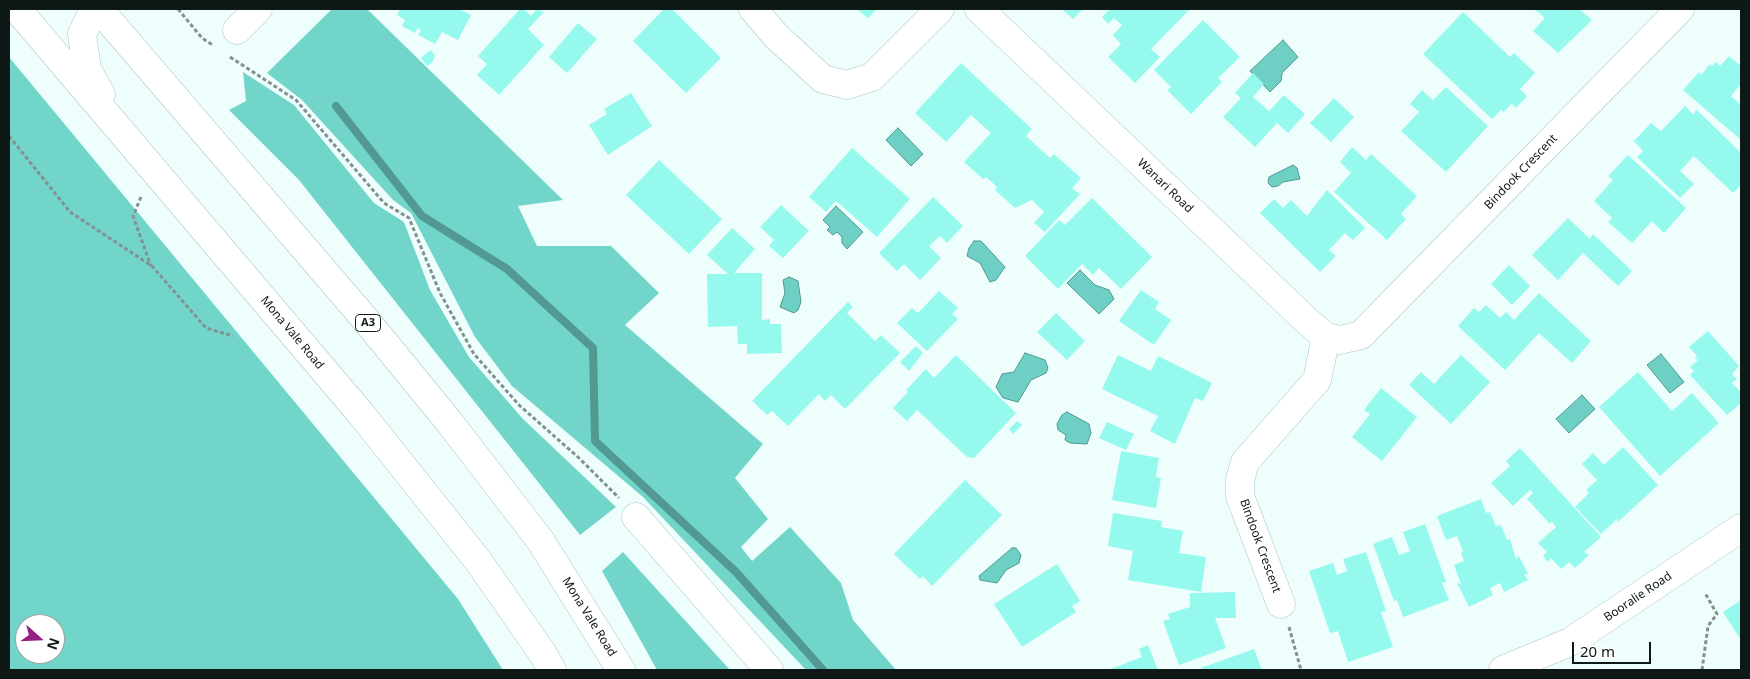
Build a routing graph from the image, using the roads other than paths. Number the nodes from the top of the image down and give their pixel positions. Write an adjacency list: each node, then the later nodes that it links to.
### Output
1 (17, 9): 10 (main road, Mona Vale Road)
2 (94, 9): 10 (main road)
3 (99, 9): 17 (main road, Mona Vale Road / A3)
4 (258, 9): 9 (main road)
5 (753, 9): 6 (main road)
6 (940, 9)
7 (979, 9): 11 (main road, Wanari Road)
8 (1680, 9): 11 (main road, Bindook Crescent)
9 (231, 42)
10 (122, 133): 16 (main road, Mona Vale Road)
11 (1326, 337): 14 (main road, Bindook Crescent)
12 (636, 517): 18 (main road)
13 (1741, 528): 15 (main road, Booralie Road)
14 (1281, 604)
15 (1534, 664): 19 (main road, Booralie Road)
16 (552, 670)
17 (621, 670)
18 (769, 670)
19 (1502, 670)

